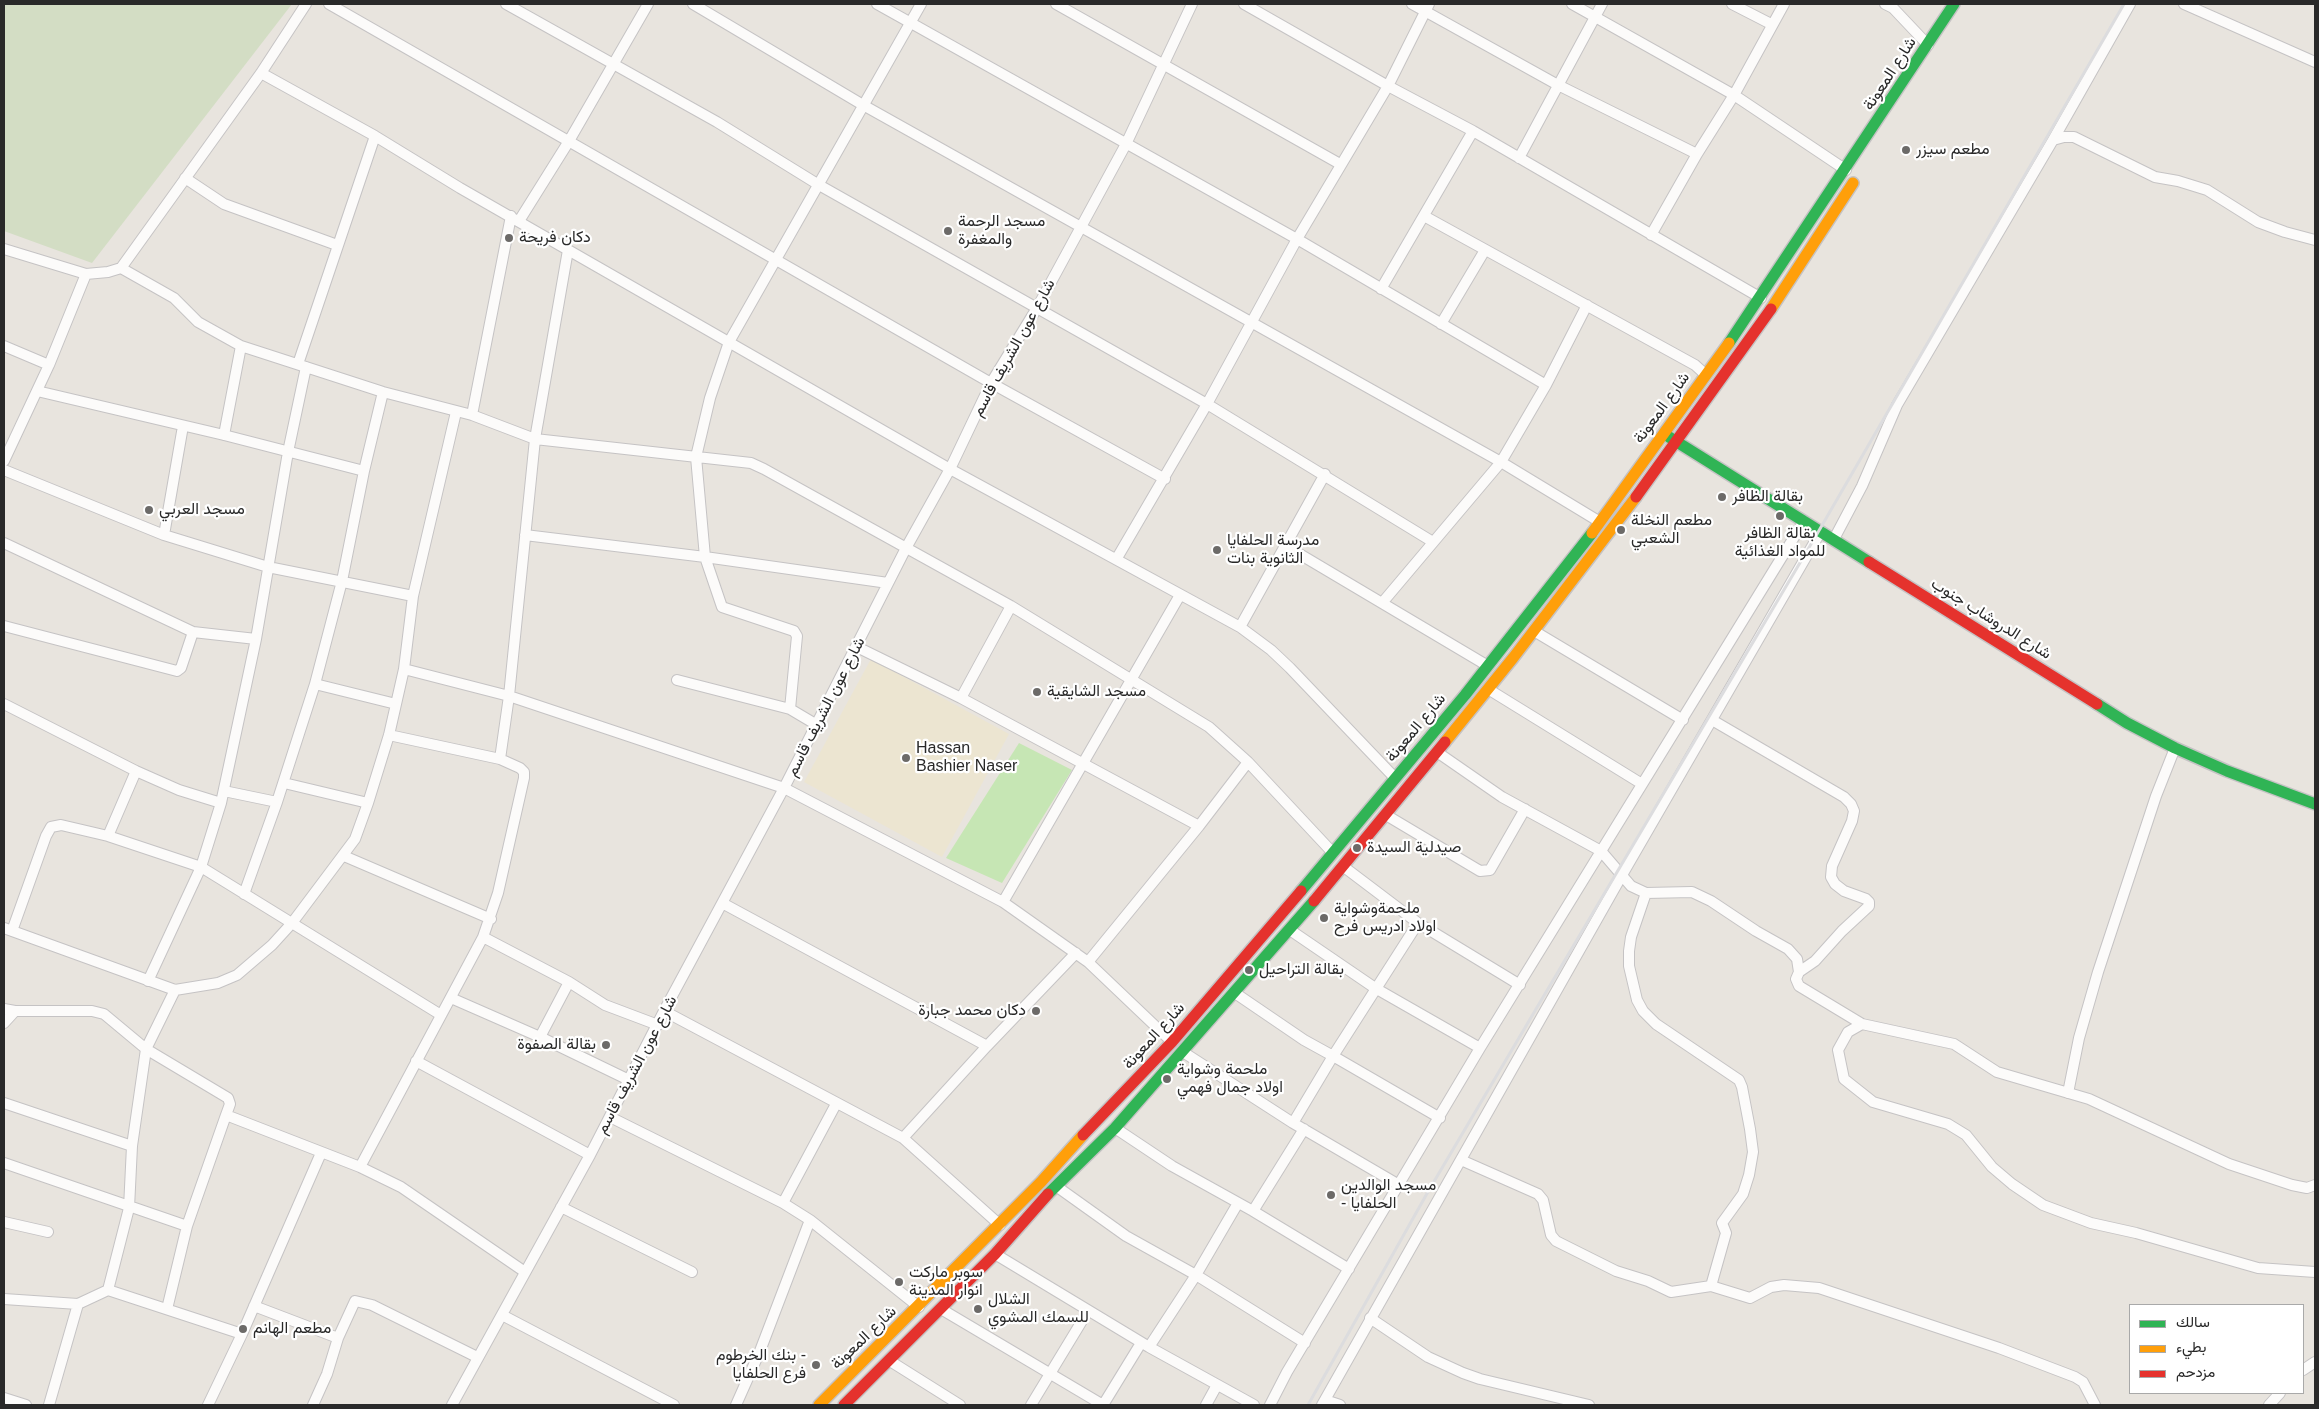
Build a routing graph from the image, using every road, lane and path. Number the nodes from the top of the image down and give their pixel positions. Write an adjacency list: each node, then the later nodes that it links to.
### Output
1 (306, 4): 28 (street)
2 (329, 4): 36 (street)
3 (506, 4): 26 (street)
4 (648, 4): 26 (street)
5 (693, 4): 32 (street)
6 (877, 4): 22 (street)
7 (921, 4): 22 (street)
8 (1056, 4): 27 (street)
9 (1192, 4): 27 (street, شارع عون الشريف قاسم)
10 (1412, 4): 20 (street)
11 (1572, 4): 21 (street)
12 (1602, 4): 21 (street)
13 (1732, 4): 23 (street)
14 (1784, 4): 23 (street)
15 (1885, 4): 24 (street)
16 (1954, 4): 24 (main road, شارع المعونة)
17 (2130, 4): 35 (street)
18 (2184, 4): 25 (street)
19 (1248, 5): 30 (street)
20 (1427, 7): 29 (street); 30 (street)
21 (1596, 17): 29 (street); 31 (street)
22 (910, 23): 32 (street); 37 (street)
23 (1771, 24): 31 (street)
24 (1928, 45): 41 (main road, شارع المعونة)
25 (2315, 62)
26 (612, 64): 36 (street); 44 (street)
27 (1163, 66): 37 (street, شارع عون الشريف قاسم); 40 (street)
28 (261, 72): 34 (street); 43 (street)
29 (1558, 85): 38 (street); 39 (street)
30 (1388, 86): 33 (street); 40 (street)
31 (1734, 95): 38 (street); 41 (street)
32 (863, 105): 44 (street); 47 (street)
33 (1473, 131): 39 (street); 45 (street)
34 (375, 136): 46 (street); 51 (street)
35 (2053, 140): 50 (street); 96 (street)
36 (569, 141): 46 (street); 55 (street)
37 (1126, 144): 47 (street, شارع عون الشريف قاسم); 49 (street)
38 (1696, 154): 48 (street)
39 (1519, 158): 48 (street)
40 (1340, 164): 49 (street)
41 (1846, 170): 59 (main road, شارع المعونة)
42 (1861, 171): 81 (main road, شارع المعونة)
43 (185, 178): 51 (street); 56 (street)
44 (819, 185): 55 (street); 61 (street)
45 (1424, 216): 54 (street); 58 (street)
46 (515, 218): 53 (street); 76 (street)
47 (1081, 225): 61 (street, شارع عون الشريف قاسم); 62 (street)
48 (1651, 235): 59 (street)
49 (1298, 239): 58 (street); 62 (street)
50 (2315, 240)
51 (336, 245): 68 (street)
52 (4, 249): 57 (street)
53 (568, 250): 64 (street); 80 (street)
54 (1485, 250): 60 (street); 63 (street)
55 (776, 259): 64 (street); 70 (street)
56 (120, 268): 57 (street); 66 (street)
57 (86, 274): 67 (street)
58 (1382, 289): 63 (street)
59 (1761, 298): 69 (main road, شارع المعونة)
60 (1588, 305): 69 (street); 71 (street)
61 (1037, 308): 70 (street, شارع عون الشريف قاسم); 74 (street)
62 (1251, 322): 74 (street); 85 (street)
63 (1441, 324): 71 (street)
64 (729, 342): 83 (street); 86 (street)
65 (4, 346): 67 (street)
66 (241, 346): 68 (street); 79 (street)
67 (49, 365): 72 (street)
68 (302, 366): 73 (street); 82 (street)
69 (1706, 375): 78 (main road, شارع المعونة)
70 (991, 383): 86 (street, شارع عون الشريف قاسم); 90 (street)
71 (1546, 385): 85 (street)
72 (37, 391): 77 (street); 84 (street)
73 (383, 392): 75 (street); 88 (street)
74 (1208, 404): 89 (street); 90 (street)
75 (456, 412): 76 (street); 106 (street)
76 (472, 415): 80 (street)
77 (182, 426): 79 (street); 94 (street)
78 (1664, 434): 81 (main road, شارع الدروشاب جنوب); 92 (main road, شارع المعونة)
79 (224, 435): 82 (street)
80 (535, 439): 83 (street); 95 (street)
81 (1676, 442): 91 (main road, شارع الدروشاب جنوب); 112 (main road, شارع المعونة)
82 (288, 452): 88 (street); 103 (street)
83 (696, 457): 100 (street); 101 (street)
84 (4, 461)
85 (1501, 462): 92 (street); 97 (street)
86 (950, 469): 100 (street, شارع عون الشريف قاسم); 102 (street)
87 (4, 470): 94 (street)
88 (364, 470): 104 (street)
89 (1324, 474): 97 (street); 99 (street)
90 (1165, 479): 102 (street)
91 (1804, 521): 93 (main road, شارع الدروشاب جنوب); 127 (street)
92 (1600, 522): 116 (main road, شارع المعونة)
93 (1821, 531): 96 (main road, شارع الدروشاب جنوب); 128 (street)
94 (164, 535): 103 (street)
95 (525, 535): 101 (street); 122 (street)
96 (1834, 539): 131 (main road, شارع الدروشاب جنوب)
97 (1433, 542): 108 (street)
98 (4, 544): 113 (street)
99 (1286, 546): 108 (street); 111 (street)
100 (906, 548): 105 (street, شارع عون الشريف قاسم); 109 (street)
101 (705, 557): 105 (street); 126 (street)
102 (1117, 558): 107 (street)
103 (268, 567): 104 (street); 114 (street)
104 (342, 581): 106 (street); 120 (street)
105 (888, 583): 115 (street, شارع عون الشريف قاسم)
106 (413, 596): 117 (street)
107 (1180, 596): 111 (street); 118 (street)
108 (1382, 603): 116 (street)
109 (1012, 606): 118 (street); 123 (street)
110 (4, 626): 113 (street)
111 (1240, 627): 137 (street)
112 (1534, 631): 121 (main road, شارع المعونة); 127 (street)
113 (193, 632): 114 (street)
114 (256, 639): 141 (street)
115 (857, 647): 123 (street); 129 (street, شارع عون الشريف قاسم)
116 (1488, 666): 137 (main road, شارع المعونة)
117 (404, 669): 122 (street); 125 (street)
118 (1131, 678): 134 (street); 135 (street)
119 (677, 680): 126 (street)
120 (316, 684): 125 (street); 138 (street)
121 (1488, 690): 132 (main road, شارع المعونة); 139 (street)
122 (509, 696): 133 (street); 140 (street)
123 (961, 698): 135 (street)
124 (4, 704): 136 (street)
125 (396, 704): 130 (street)
126 (790, 710): 129 (street)
127 (1683, 720): 139 (street)
128 (1712, 720): 155 (street); 168 (street)
129 (817, 725): 140 (street, شارع عون الشريف قاسم)
130 (389, 735): 133 (street); 143 (street)
131 (2175, 748): 145 (main road, شارع الدروشاب جنوب); 192 (street)
132 (1437, 752): 146 (street); 147 (main road, شارع المعونة)
133 (500, 760): 160 (street)
134 (1248, 762): 148 (street); 151 (street)
135 (1083, 763): 148 (street); 158 (street)
136 (136, 771): 144 (street); 149 (street)
137 (1395, 778): 151 (main road, شارع المعونة)
138 (284, 784): 142 (street); 143 (street)
139 (1642, 784): 150 (street)
140 (784, 788): 158 (street); 159 (street, شارع عون الشريف قاسم)
141 (224, 791): 142 (street); 144 (street)
142 (277, 802): 157 (street)
143 (368, 802): 152 (street)
144 (221, 803): 154 (street)
145 (2315, 804)
146 (1525, 809): 147 (street); 150 (street)
147 (1386, 815): 153 (main road, شارع المعونة)
148 (1200, 826): 167 (street)
149 (108, 836): 154 (street); 163 (street)
150 (1601, 851): 155 (street); 171 (street)
151 (1333, 853): 184 (main road, شارع المعونة)
152 (344, 856): 160 (street); 161 (street)
153 (1344, 867): 162 (street); 164 (main road, شارع المعونة)
154 (201, 868): 157 (street); 169 (street)
155 (1622, 875): 156 (street); 205 (street)
156 (1646, 893): 168 (street); 227 (street)
157 (244, 894): 161 (street)
158 (1003, 902): 166 (street)
159 (724, 904): 178 (street, شارع عون الشريف قاسم); 185 (street)
160 (491, 919): 165 (street)
161 (292, 923): 173 (street); 179 (street)
162 (1418, 923): 171 (street); 172 (street)
163 (8, 929): 169 (street)
164 (1290, 930): 172 (street); 174 (main road, شارع المعونة)
165 (483, 937): 170 (street); 175 (street)
166 (1076, 953): 167 (street); 185 (street)
167 (1088, 962): 184 (street)
168 (1799, 972): 181 (street)
169 (148, 981): 173 (street)
170 (569, 982): 182 (street); 183 (street)
171 (1520, 985): 186 (street)
172 (1375, 988): 186 (street); 189 (street)
173 (175, 990): 187 (street)
174 (1235, 993): 188 (main road, شارع المعونة); 189 (street)
175 (451, 998): 179 (street); 183 (street)
176 (4, 1009): 177 (street)
177 (15, 1011): 180 (street); 187 (street)
178 (664, 1011): 182 (street, شارع عون الشريف قاسم); 194 (street)
179 (440, 1015): 190 (street)
180 (4, 1023)
181 (1862, 1024): 192 (street); 225 (street)
182 (658, 1025): 191 (street, شارع عون الشريف قاسم)
183 (540, 1037): 191 (street)
184 (1172, 1042): 218 (main road, شارع المعونة)
185 (987, 1046): 201 (street)
186 (1480, 1048): 197 (street)
187 (146, 1049): 195 (street); 202 (street)
188 (1183, 1052): 198 (street); 199 (main road, شارع المعونة)
189 (1333, 1056): 197 (street); 198 (street)
190 (416, 1061): 204 (street); 207 (street)
191 (629, 1080): 196 (street, شارع عون الشريف قاسم)
192 (2068, 1093): 209 (street)
193 (4, 1103): 202 (street)
194 (836, 1104): 201 (street); 211 (street)
195 (226, 1115): 203 (street); 219 (street)
196 (610, 1117): 204 (street, شارع عون الشريف قاسم); 211 (street)
197 (1440, 1118): 208 (street)
198 (1293, 1123): 200 (street)
199 (1115, 1128): 210 (main road, شارع المعونة); 212 (street)
200 (1304, 1130): 208 (street); 215 (street)
201 (903, 1138): 218 (street)
202 (132, 1146): 214 (street)
203 (321, 1153): 207 (street); 231 (street)
204 (590, 1155): 213 (street, شارع عون الشريف قاسم)
205 (1461, 1160): 227 (street); 237 (street)
206 (4, 1164): 214 (street)
207 (360, 1167): 223 (street)
208 (1399, 1185): 222 (street)
209 (2315, 1185)
210 (1056, 1186): 221 (main road, شارع المعونة); 226 (street)
211 (782, 1203): 216 (street)
212 (1238, 1203): 215 (street); 226 (street)
213 (561, 1207): 223 (street, شارع عون الشريف قاسم); 224 (street)
214 (129, 1208): 219 (street); 228 (street)
215 (1253, 1211): 222 (street)
216 (810, 1220): 232 (street); 260 (street)
217 (4, 1222): 220 (street)
218 (1000, 1225): 232 (main road, شارع المعونة)
219 (187, 1226): 234 (street)
220 (48, 1232)
221 (994, 1254): 233 (main road, شارع المعونة); 235 (street)
222 (1349, 1269): 240 (street)
223 (525, 1272): 236 (street, شارع عون الشريف قاسم)
224 (692, 1272)
225 (2315, 1272)
226 (1196, 1275): 240 (street); 241 (street)
227 (1711, 1286): 271 (street)
228 (108, 1290): 230 (street); 234 (street)
229 (4, 1299): 230 (street)
230 (78, 1304): 254 (street)
231 (254, 1306): 238 (street); 239 (street)
232 (920, 1307): 261 (main road, شارع المعونة)
233 (941, 1308): 243 (main road, شارع المعونة); 246 (street)
234 (166, 1309): 238 (street)
235 (1088, 1311): 241 (street); 246 (street)
236 (502, 1316): 242 (street, شارع عون الشريف قاسم); 250 (street)
237 (1370, 1318): 251 (street); 252 (street)
238 (242, 1334): 255 (street)
239 (338, 1338): 242 (street); 256 (street)
240 (1305, 1342): 268 (street)
241 (1145, 1345): 247 (street); 265 (street)
242 (477, 1357): 257 (street, شارع عون الشريف قاسم)
243 (890, 1361): 262 (main road, شارع المعونة); 263 (street)
244 (2315, 1362): 245 (street)
245 (2304, 1369)
246 (1050, 1373): 264 (street); 265 (street)
247 (1217, 1385): 266 (street); 267 (street)
248 (2279, 1394): 272 (street)
249 (4, 1398): 253 (street)
250 (660, 1398): 258 (street); 259 (street)
251 (1563, 1401): 270 (street)
252 (1323, 1403): 269 (street)
253 (26, 1405)
254 (49, 1405)
255 (208, 1405)
256 (313, 1405)
257 (452, 1405)
258 (652, 1405)
259 (674, 1405)
260 (736, 1405)
261 (819, 1405)
262 (844, 1405)
263 (960, 1405)
264 (1031, 1405)
265 (1103, 1405)
266 (1206, 1405)
267 (1254, 1405)
268 (1270, 1405)
269 (1340, 1405)
270 (1589, 1405)
271 (2095, 1405)
272 (2269, 1405)

